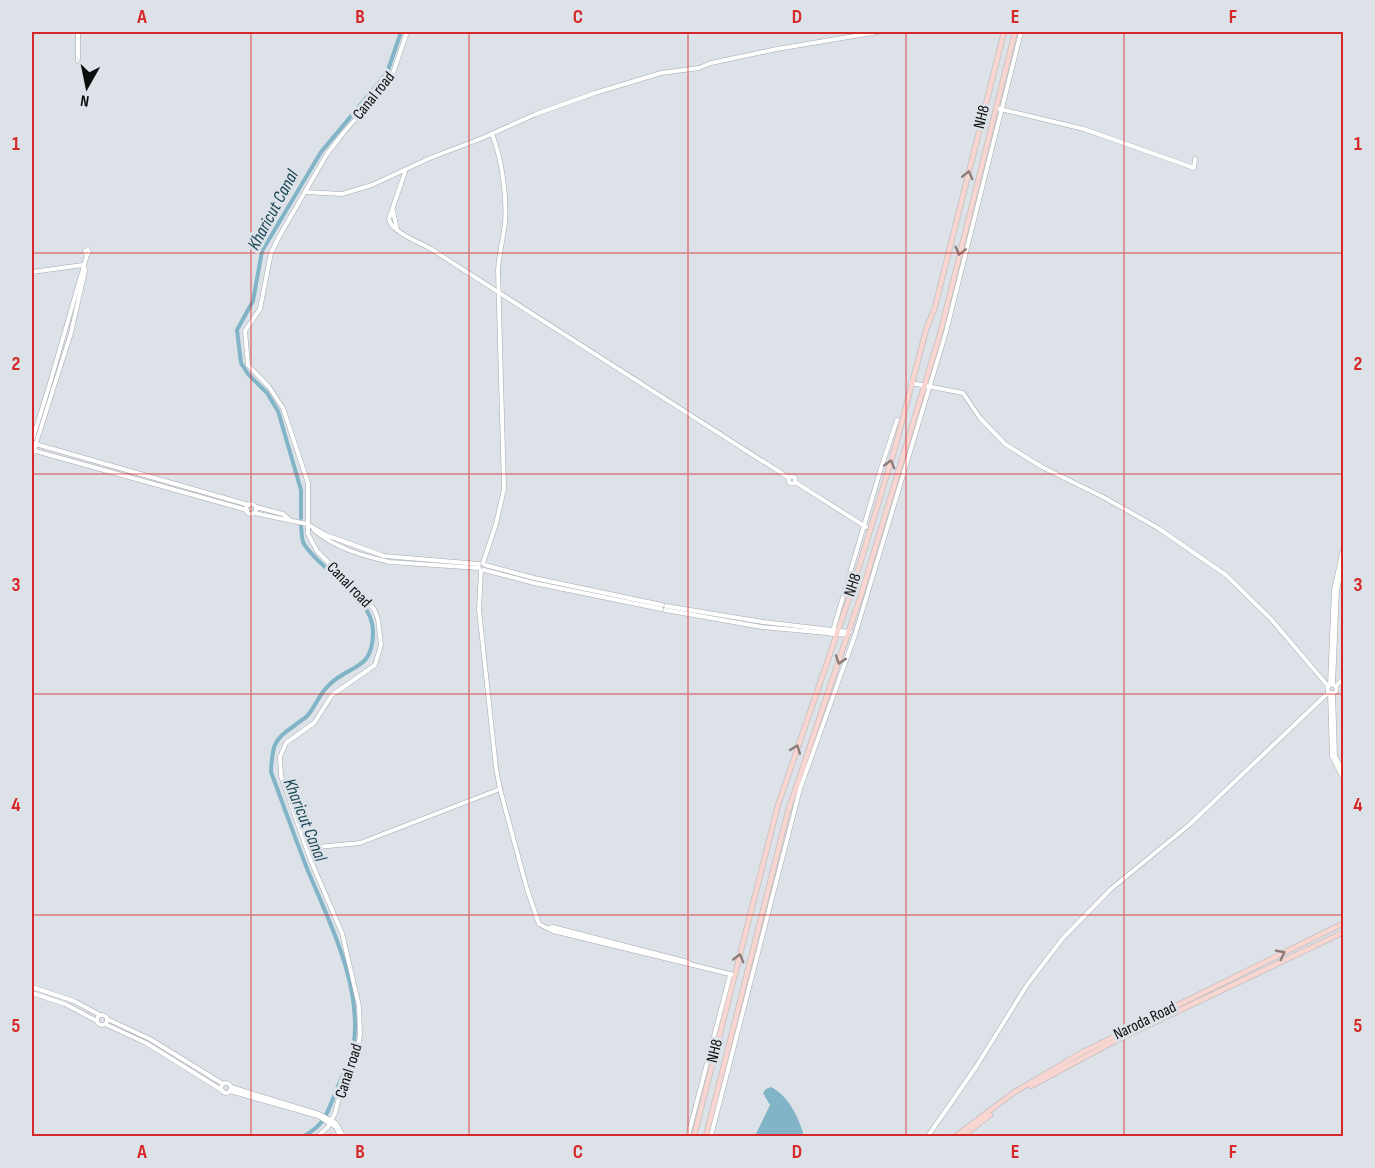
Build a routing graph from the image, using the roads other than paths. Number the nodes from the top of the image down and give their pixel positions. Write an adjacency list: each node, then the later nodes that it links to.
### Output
1 (78, 32): 7 (street)
2 (407, 32): 12 (street, Canal road)
3 (878, 32): 9 (street)
4 (1004, 32): 17 (main road, NH8, one-way to 4)
5 (1015, 32): 8 (main road, NH8)
6 (1021, 32): 8 (street)
7 (78, 62)
8 (999, 108): 10 (street); 18 (main road, NH8)
9 (492, 134): 11 (street); 16 (street)
10 (1195, 159)
11 (405, 171): 12 (street); 16 (street)
12 (305, 192): 28 (street, Canal road)
13 (87, 255): 14 (street)
14 (84, 264): 15 (street); 20 (street)
15 (32, 272)
16 (500, 294): 29 (street); 32 (street)
17 (911, 383): 18 (street); 29 (main road, NH8, one-way to 17)
18 (928, 386): 34 (main road, NH8); 36 (street); 62 (street)
19 (897, 420): 29 (street)
20 (33, 443): 21 (street); 23 (street)
21 (32, 450): 22 (street); 25 (street)
22 (32, 456)
23 (249, 505): 24 (street); 25 (street)
24 (256, 507): 26 (street); 27 (street)
25 (247, 510): 26 (street)
26 (254, 513): 27 (street)
27 (290, 520): 28 (street)
28 (307, 524): 32 (street); 43 (street, Canal road)
29 (868, 528): 33 (main road, NH8)
30 (1344, 545): 36 (street)
31 (1344, 558): 36 (street)
32 (482, 567): 33 (street); 40 (street)
33 (835, 632): 34 (street); 46 (main road, NH8, one-way to 33)
34 (849, 633): 61 (main road, NH8, one-way to 61)
35 (1344, 678): 36 (street)
36 (1332, 685): 37 (street); 37 (street)
37 (1331, 693): 38 (street); 39 (street); 63 (street)
38 (1344, 773)
39 (1344, 780)
40 (500, 789): 41 (street); 42 (street)
41 (485, 796): 42 (street); 43 (street)
42 (502, 796): 46 (street)
43 (307, 848): 56 (street, Canal road)
44 (1344, 923): 55 (main road, Naroda Road, one-way to 44)
45 (1344, 932): 55 (main road, Naroda Road)
46 (732, 975): 59 (street); 60 (main road, NH8)
47 (32, 987): 49 (street)
48 (32, 993): 50 (street)
49 (100, 1015): 50 (street); 51 (street)
50 (97, 1021): 51 (street)
51 (106, 1022): 52 (street); 54 (street)
52 (223, 1084): 53 (street); 54 (street)
53 (230, 1089): 54 (street); 56 (street)
54 (222, 1091)
55 (1014, 1094): 64 (main road, Naroda Road); 65 (main road, Naroda Road)
56 (331, 1122): 57 (street, Canal road); 58 (street)
57 (318, 1137)
58 (342, 1137)
59 (688, 1137)
60 (694, 1137)
61 (706, 1137)
62 (711, 1137)
63 (928, 1137)
64 (956, 1137)
65 (963, 1137)

